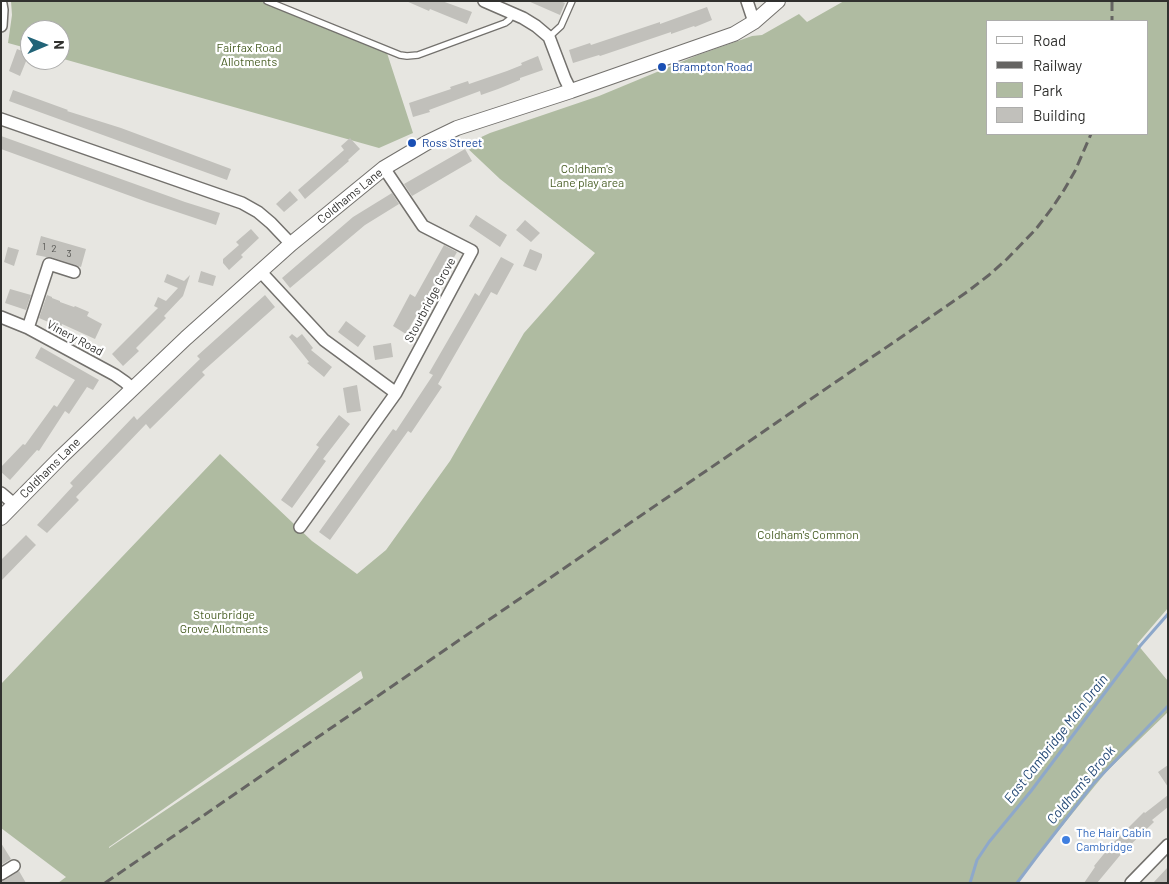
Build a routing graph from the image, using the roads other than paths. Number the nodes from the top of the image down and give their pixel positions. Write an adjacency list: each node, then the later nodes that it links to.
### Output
1 (267, 1): 7 (lane)
2 (484, 1): 7 (street)
3 (572, 1): 10 (lane)
4 (748, 1): 8 (street)
5 (778, 1): 8 (street, Coldhams Lane)
6 (1, 4): 9 (street)
7 (513, 14): 10 (street)
8 (754, 22): 11 (street, Coldhams Lane)
9 (1, 26)
10 (549, 37): 11 (street)
11 (571, 91): 13 (street, Coldhams Lane)
12 (2, 119): 14 (street)
13 (384, 168): 14 (street, Coldhams Lane); 20 (street, Stourbridge Grove)
14 (291, 244): 15 (street, Coldhams Lane)
15 (260, 271): 19 (street, Coldhams Lane); 20 (street)
16 (74, 272): 18 (street)
17 (1, 317): 18 (street, Vinery Road)
18 (28, 328): 19 (street, Vinery Road)
19 (133, 389): 22 (street, Coldhams Lane)
20 (396, 393): 24 (street, Stourbridge Grove)
21 (1, 493): 22 (street)
22 (14, 504): 23 (street, Coldhams Lane)
23 (1, 518)
24 (300, 527)
25 (1168, 844): 28 (street)
26 (14, 866): 27 (street)
27 (1, 874)
28 (1131, 883)

